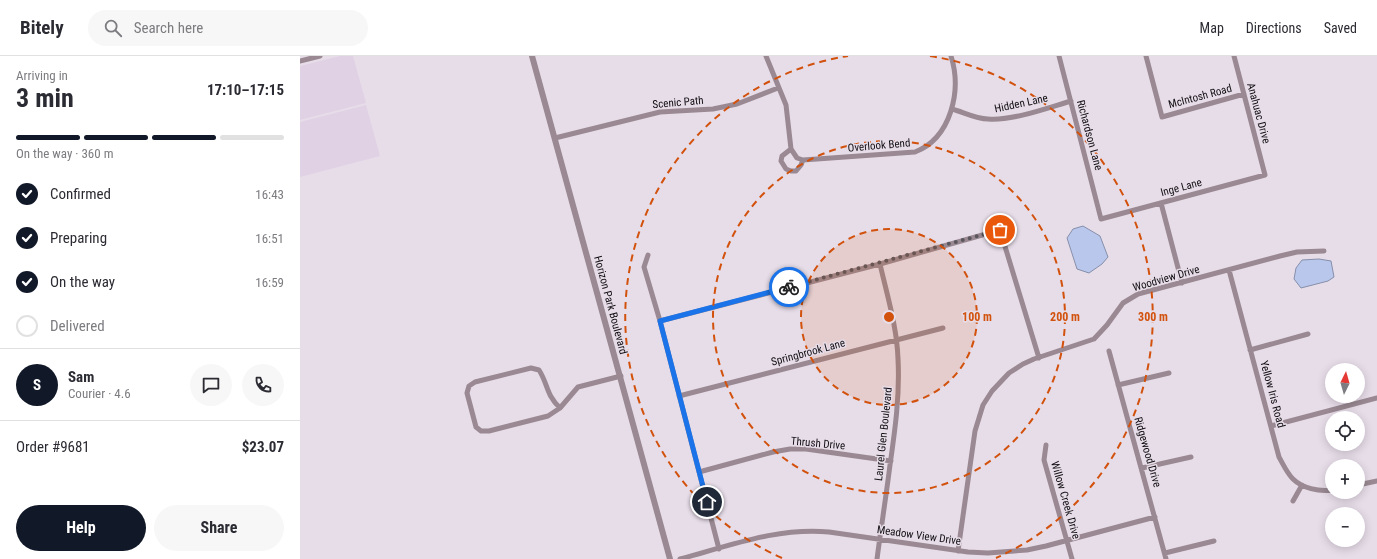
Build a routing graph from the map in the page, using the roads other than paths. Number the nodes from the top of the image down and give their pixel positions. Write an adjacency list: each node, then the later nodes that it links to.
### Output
1 (320, 56): 8 (street)
2 (532, 56): 13 (street, Horizon Park Boulevard)
3 (766, 56): 9 (street)
4 (951, 56): 12 (street, Overlook Bend)
5 (1059, 56): 11 (street, Richardson Lane)
6 (1146, 56): 10 (street, McIntosh Road)
7 (1234, 56): 10 (street, Anahuac Drive)
8 (300, 61)
9 (778, 88): 13 (street, Scenic Path); 14 (street)
10 (1244, 94): 16 (street, Anahuac Drive)
11 (1071, 102): 12 (street, Hidden Lane); 18 (street, Richardson Lane)
12 (952, 109): 15 (street, Overlook Bend)
13 (555, 138): 32 (street, Horizon Park Boulevard)
14 (791, 149): 15 (street); 15 (street)
15 (803, 160)
16 (1265, 175): 17 (street, Inge Lane)
17 (1161, 203): 18 (street, Inge Lane); 23 (street)
18 (1101, 219)
19 (1324, 251): 22 (street, Woodview Drive)
20 (648, 255): 24 (street)
21 (880, 264): 24 (street); 27 (street, Laurel Glen Boulevard); 30 (street)
22 (1229, 270): 23 (street, Woodview Drive); 28 (street, Yellow Iris Road)
23 (1182, 283): 30 (street, Woodview Drive)
24 (660, 321): 34 (street)
25 (943, 328): 27 (street, Springbrook Lane)
26 (1308, 334): 28 (street)
27 (896, 340): 34 (street, Springbrook Lane); 40 (street, Laurel Glen Boulevard)
28 (1250, 350): 37 (street, Yellow Iris Road)
29 (1109, 351): 33 (street, Ridgewood Drive)
30 (1039, 358): 53 (street, Woodview Drive)
31 (1169, 373): 33 (street)
32 (621, 376): 36 (street); 55 (street, Horizon Park Boulevard)
33 (1118, 385): 41 (street, Ridgewood Drive)
34 (679, 396): 42 (street)
35 (1377, 398): 37 (street)
36 (560, 408): 36 (street)
37 (1271, 426): 45 (street, Yellow Iris Road)
38 (1046, 445): 50 (street, Willow Creek Drive)
39 (1191, 457): 41 (street)
40 (891, 461): 42 (street, Thrush Drive); 49 (street, Laurel Glen Boulevard)
41 (1142, 468): 48 (street, Ridgewood Drive)
42 (699, 472): 52 (street)
43 (1377, 481): 44 (street)
44 (1365, 484)
45 (1302, 485): 46 (street, Yellow Iris Road); 47 (street)
46 (1325, 490)
47 (1293, 501)
48 (1155, 517): 50 (street, Meadow View Drive); 54 (street, Ridgewood Drive)
49 (880, 539): 52 (street, Meadow View Drive); 53 (street, Meadow View Drive); 57 (street, Laurel Glen Boulevard)
50 (1067, 540): 53 (street, Meadow View Drive); 58 (street, Willow Creek Drive)
51 (1214, 540): 54 (street)
52 (719, 548): 56 (street, Meadow View Drive)
53 (958, 551)
54 (1165, 553): 59 (street, Ridgewood Drive)
55 (670, 559)
56 (680, 559)
57 (877, 559)
58 (1072, 559)
59 (1166, 559)

